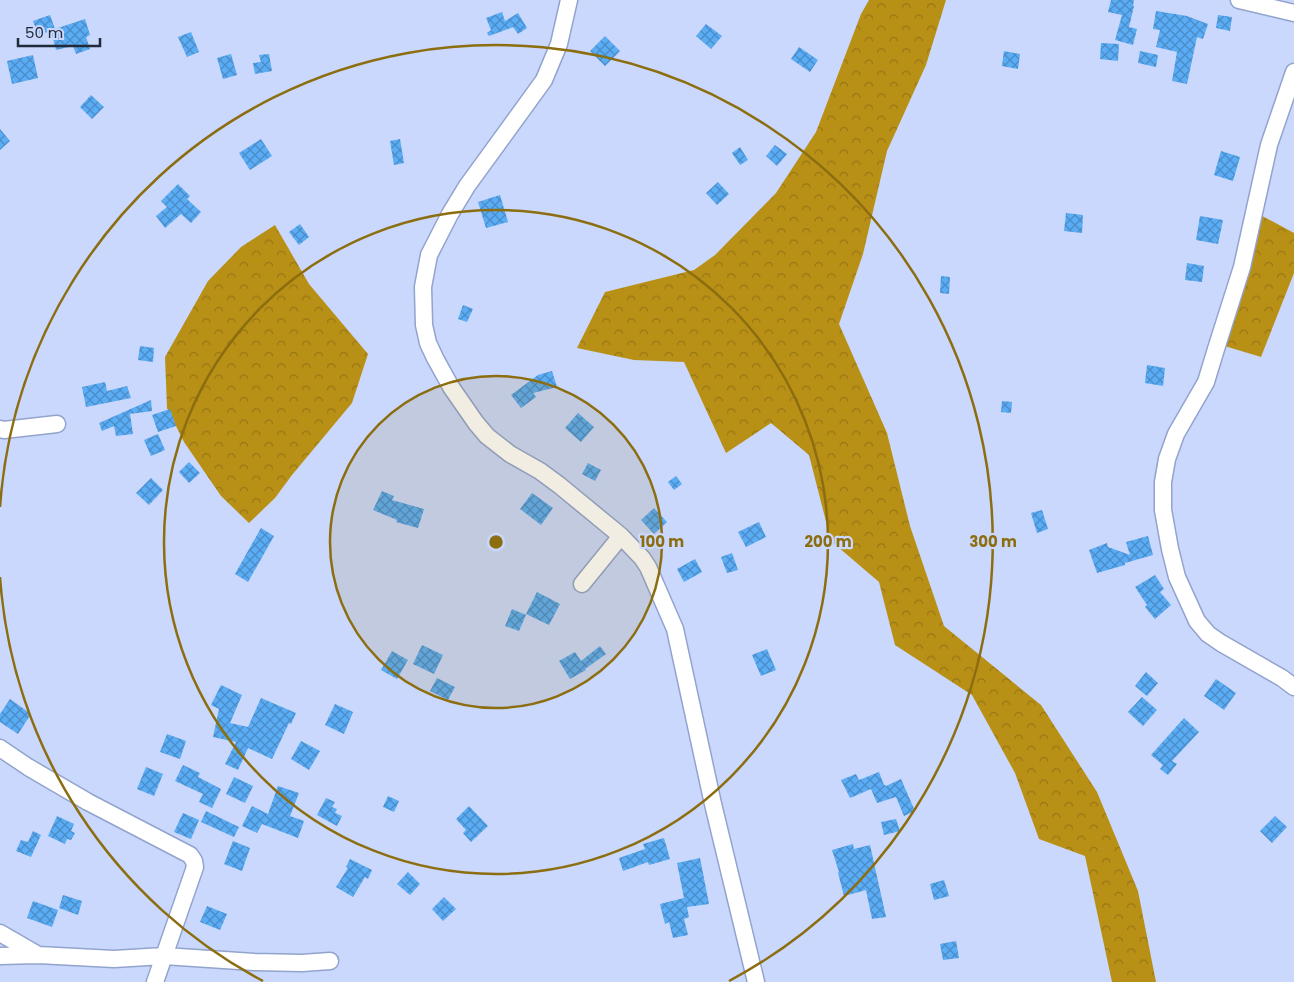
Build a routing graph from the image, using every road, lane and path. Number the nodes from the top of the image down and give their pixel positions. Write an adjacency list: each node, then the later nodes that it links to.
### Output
1 (569, 0): 7 (street)
2 (1239, 0): 3 (street)
3 (1294, 13)
4 (1294, 72): 9 (street)
5 (56, 424): 6 (street)
6 (0, 429)
7 (621, 536): 8 (street); 17 (street)
8 (582, 584)
9 (1294, 687)
10 (0, 748): 14 (street)
11 (0, 932): 12 (street)
12 (38, 955): 13 (street); 14 (street)
13 (0, 956)
14 (164, 956): 15 (street); 16 (street)
15 (330, 961)
16 (155, 982)
17 (756, 982)

